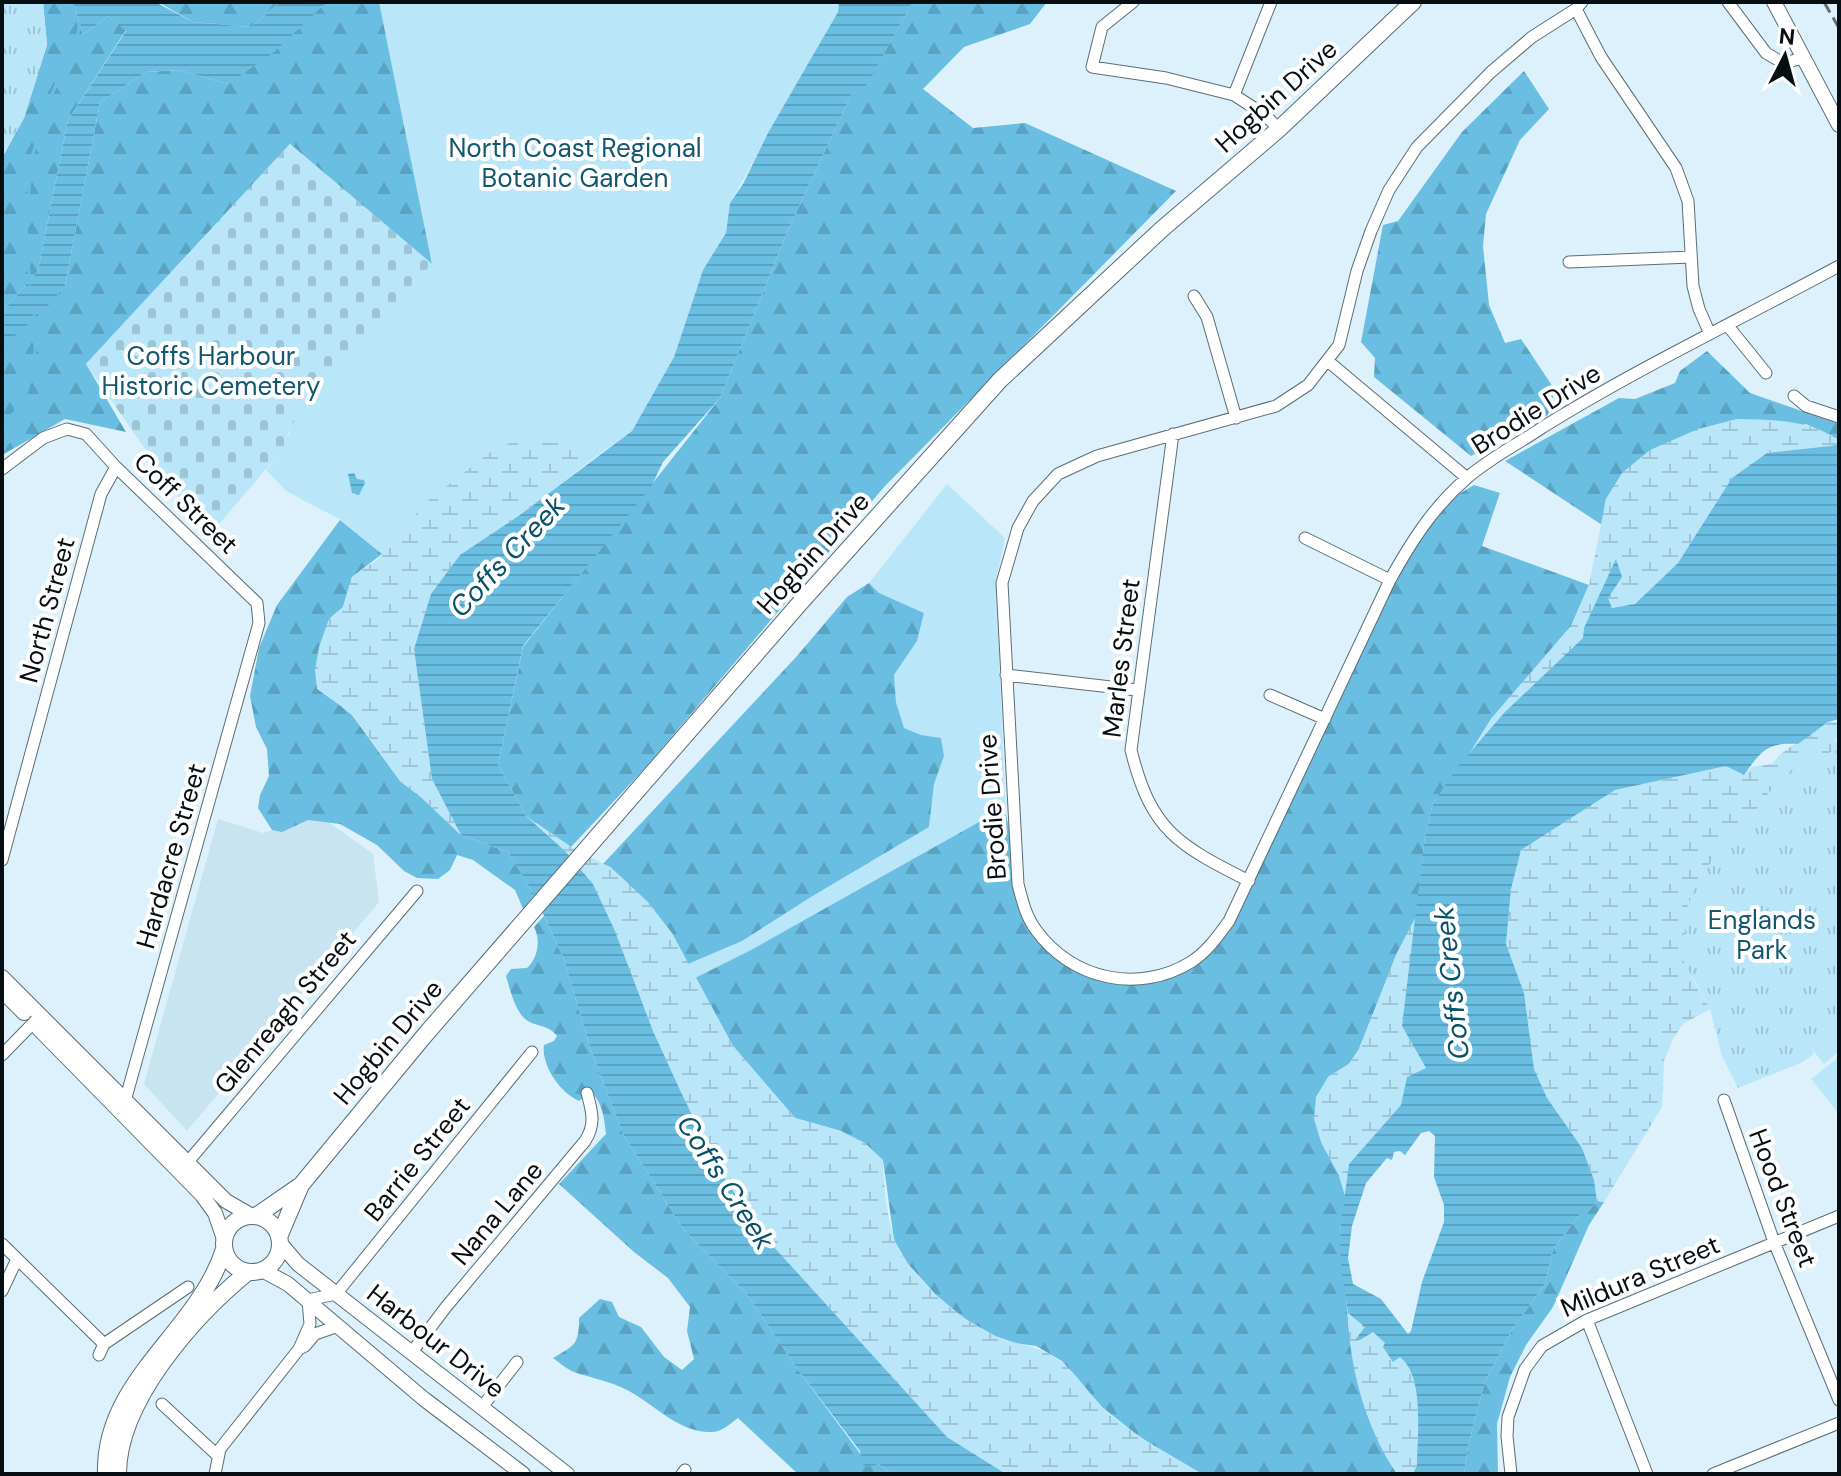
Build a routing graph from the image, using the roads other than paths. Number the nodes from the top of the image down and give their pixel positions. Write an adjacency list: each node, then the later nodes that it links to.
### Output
1 (1133, 2): 8 (street)
2 (1271, 2): 8 (street)
3 (1413, 2): 10 (main road, Hogbin Drive)
4 (1728, 2): 7 (street)
5 (1774, 2): 7 (street)
6 (1579, 5): 11 (street); 17 (street, Brodie Drive)
7 (1804, 58): 9 (street)
8 (1234, 95): 10 (street)
9 (1839, 125)
10 (1279, 129): 45 (main road, Hogbin Drive)
11 (1691, 257): 12 (street); 16 (street)
12 (1569, 262)
13 (1839, 266): 15 (street, Brodie Drive)
14 (1194, 296): 21 (street)
15 (1728, 326): 16 (street, Brodie Drive); 18 (street)
16 (1710, 334): 25 (street, Brodie Drive)
17 (1329, 362): 21 (street, Brodie Drive); 25 (street)
18 (1766, 373)
19 (1794, 396): 20 (street)
20 (1839, 417)
21 (1236, 418): 22 (street, Brodie Drive)
22 (1173, 434): 29 (street, Brodie Drive); 30 (street, Marles Street)
23 (116, 467): 24 (street, Coff Street); 28 (street, Coff Street); 33 (street, North Street)
24 (2, 469)
25 (1467, 478): 27 (street, Brodie Drive)
26 (1305, 538): 27 (street)
27 (1390, 580): 32 (street, Brodie Drive)
28 (259, 623): 43 (street, Hardacre Street)
29 (1006, 675): 30 (street); 34 (street, Brodie Drive)
30 (1137, 690): 34 (street, Marles Street)
31 (1270, 695): 32 (street)
32 (1325, 719): 34 (street, Brodie Drive)
33 (2, 860)
34 (1249, 881)
35 (417, 891): 44 (street, Glenreagh Street)
36 (2, 977): 38 (street)
37 (2, 991): 38 (street)
38 (37, 1019): 40 (street); 43 (street); 51 (street)
39 (532, 1052): 56 (street, Barrie Street)
40 (2, 1055)
41 (587, 1093): 61 (street, Nana Lane)
42 (1724, 1100): 49 (street, Hood Street)
43 (125, 1101): 44 (street)
44 (187, 1163): 46 (street)
45 (301, 1185): 46 (main road, Hogbin Drive); 48 (main road, Hogbin Drive)
46 (254, 1216): 48 (main road); 51 (main road)
47 (1839, 1216): 49 (street, Mildura Street)
48 (279, 1240): 53 (main road); 56 (street, Harbour Drive)
49 (1774, 1242): 58 (street, Mildura Street); 63 (street, Hood Street)
50 (2, 1244): 52 (street)
51 (224, 1244): 53 (main road); 68 (main road)
52 (17, 1259): 54 (street); 55 (street)
53 (255, 1271): 57 (street, Harbour Drive); 69 (main road)
54 (188, 1287)
55 (2, 1291)
56 (336, 1294): 57 (street); 61 (street, Harbour Drive)
57 (308, 1300): 59 (street, Harbour Drive); 60 (street)
58 (1587, 1320): 73 (street, Mildura Street); 74 (street)
59 (338, 1326): 60 (street); 71 (street, Harbour Drive)
60 (299, 1349): 67 (street)
61 (412, 1352): 65 (street, Harbour Drive)
62 (517, 1362): 65 (street)
63 (1839, 1400)
64 (162, 1404): 67 (street)
65 (482, 1407): 72 (street, Harbour Drive)
66 (1839, 1423): 75 (street)
67 (217, 1455): 70 (street)
68 (106, 1474)
69 (119, 1474)
70 (215, 1474)
71 (523, 1474)
72 (567, 1474)
73 (1511, 1474)
74 (1647, 1474)
75 (1713, 1474)

